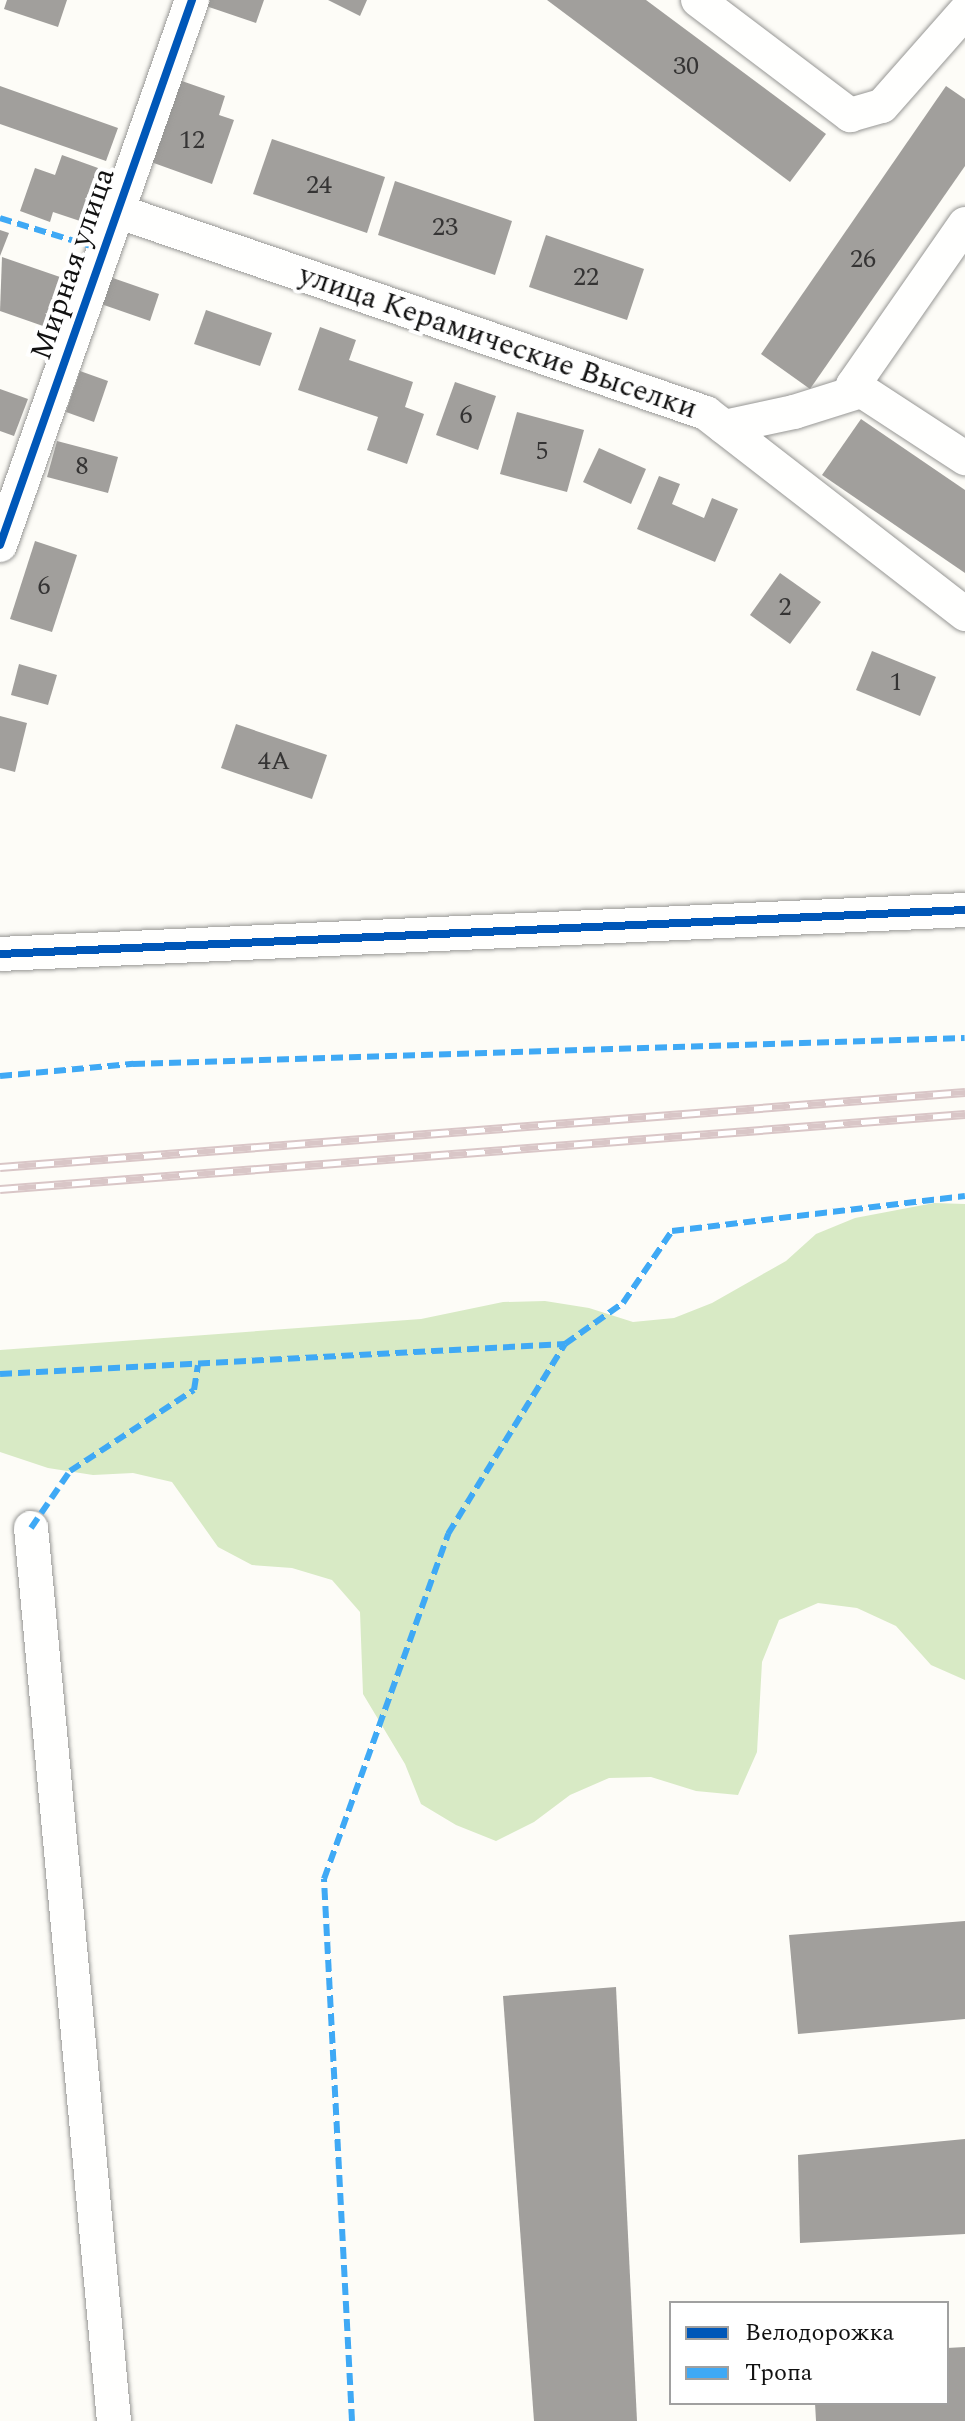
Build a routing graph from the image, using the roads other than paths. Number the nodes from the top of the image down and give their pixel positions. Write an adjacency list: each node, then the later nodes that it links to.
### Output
1 (192, 0): 5 (street, Мирная улица)
2 (698, 0): 4 (street)
3 (949, 0): 4 (street)
4 (965, 12)
5 (117, 211): 8 (street, улица Керамические Выселки); 10 (street, Мирная улица)
6 (965, 224): 7 (street)
7 (861, 391): 8 (street); 9 (street)
8 (724, 427): 11 (street, улица Керамические Выселки)
9 (965, 458)
10 (0, 545)
11 (965, 614)
12 (965, 910): 13 (street)
13 (0, 954)
14 (31, 1528): 15 (street)
15 (114, 2421)

